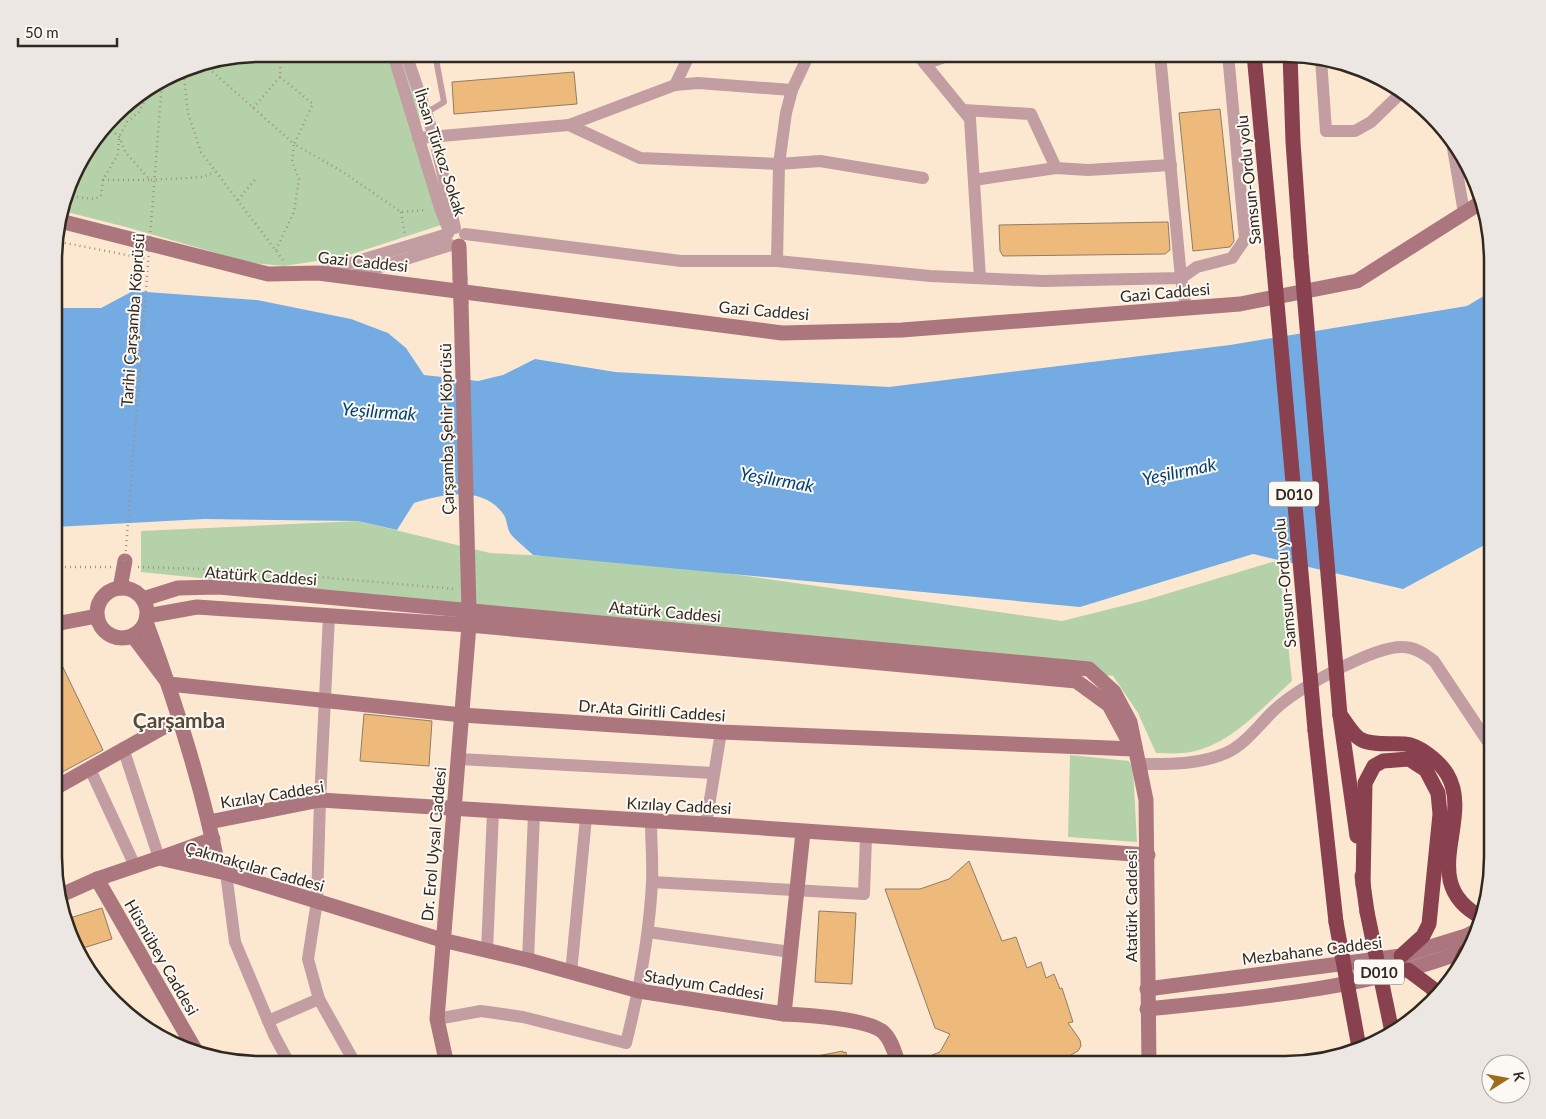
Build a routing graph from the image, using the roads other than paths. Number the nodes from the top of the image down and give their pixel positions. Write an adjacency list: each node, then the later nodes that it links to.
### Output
1 (395, 62): 19 (street, İhsan Türkoz Sokak)
2 (409, 62): 16 (street)
3 (436, 62): 16 (lane)
4 (686, 62): 12 (street)
5 (805, 62): 13 (street)
6 (923, 62): 15 (street)
7 (1161, 62): 22 (street)
8 (1229, 62): 34 (street)
9 (1255, 62): 100 (highway, Samsun-Ordu yolu / D010, bridge)
10 (1290, 62): 48 (highway, D010, bridge)
11 (1321, 66): 14 (street)
12 (675, 85): 13 (street); 17 (street)
13 (792, 90): 21 (street)
14 (1397, 97)
15 (963, 110): 23 (street); 25 (street)
16 (426, 113): 18 (street)
17 (569, 125): 18 (street); 21 (street)
18 (434, 136): 19 (street); 29 (street)
19 (418, 138): 29 (street, İhsan Türkoz Sokak)
20 (1455, 159): 27 (street)
21 (779, 164): 24 (street); 30 (street)
22 (1171, 165): 23 (street); 34 (street)
23 (1056, 168): 25 (street)
24 (923, 178)
25 (974, 180): 33 (street)
26 (1476, 206): 27 (street, Gazi Caddesi)
27 (1464, 213): 35 (street, Gazi Caddesi)
28 (66, 223): 31 (street, Gazi Caddesi)
29 (456, 237): 30 (street); 31 (street); 32 (street); 41 (street, Çarşamba Şehir Köprüsü, bridge)
30 (777, 261): 33 (street)
31 (318, 273): 32 (street, Gazi Caddesi)
32 (350, 277): 35 (street, Gazi Caddesi)
33 (980, 278): 34 (street)
34 (1181, 278): 35 (street)
35 (1186, 308)
36 (124, 565): 37 (street)
37 (120, 588): 38 (street); 39 (street)
38 (143, 599): 41 (street, Atatürk Caddesi); 42 (street)
39 (97, 616): 43 (street); 44 (street)
40 (329, 616): 41 (street, Atatürk Caddesi); 42 (street, Atatürk Caddesi); 46 (street)
41 (469, 617): 47 (street, Dr. Erol Uysal Caddesi); 53 (street, Atatürk Caddesi)
42 (147, 619): 44 (street); 45 (street)
43 (62, 623)
44 (133, 636): 45 (street)
45 (169, 684): 46 (street, Dr.Ata Giritli Caddesi); 49 (street)
46 (324, 700): 47 (street, Dr.Ata Giritli Caddesi); 59 (street)
47 (462, 715): 50 (street, Dr.Ata Giritli Caddesi); 54 (street, Dr. Erol Uysal Caddesi)
48 (1340, 715): 76 (highway, D010); 80 (highway)
49 (178, 718): 52 (street); 64 (street)
50 (721, 732): 53 (street, Dr.Ata Giritli Caddesi); 57 (street)
51 (1484, 736): 55 (street)
52 (122, 748): 56 (street); 71 (street)
53 (1134, 749): 55 (street, Atatürk Caddesi)
54 (459, 759): 57 (street); 60 (street, Dr. Erol Uysal Caddesi)
55 (1140, 764): 70 (street, Atatürk Caddesi)
56 (90, 769): 58 (street); 72 (street)
57 (713, 773): 66 (street)
58 (62, 785)
59 (320, 800): 60 (street, Kızılay Caddesi); 64 (street, Kızılay Caddesi); 79 (street)
60 (453, 810): 61 (street, Kızılay Caddesi); 83 (street, Dr. Erol Uysal Caddesi)
61 (493, 812): 62 (street, Kızılay Caddesi); 84 (street)
62 (534, 814): 63 (street, Kızılay Caddesi); 88 (street)
63 (586, 818): 65 (street, Kızılay Caddesi); 90 (street)
64 (209, 822): 69 (street)
65 (651, 822): 66 (street, Kızılay Caddesi); 75 (street)
66 (706, 824): 67 (street, Kızılay Caddesi)
67 (803, 832): 68 (street, Kızılay Caddesi); 77 (street, Stadyum Caddesi)
68 (866, 837): 70 (street, Kızılay Caddesi); 77 (street)
69 (213, 839): 71 (street); 73 (street)
70 (1148, 855): 91 (street, Atatürk Caddesi)
71 (159, 858): 72 (street, Çakmakçılar Caddesi); 73 (street, Çakmakçılar Caddesi)
72 (135, 866): 74 (street, Çakmakçılar Caddesi)
73 (223, 872): 79 (street, Çakmakçılar Caddesi); 98 (street)
74 (97, 880): 78 (street, Çakmakçılar Caddesi); 101 (street, Hüsnübey Caddesi)
75 (652, 882): 77 (street); 81 (street)
76 (1363, 885): 87 (highway); 99 (highway, D010, bridge)
77 (798, 889): 85 (street, Stadyum Caddesi)
78 (66, 893)
79 (317, 901): 83 (street, Çakmakçılar Caddesi); 94 (street)
80 (1475, 914)
81 (648, 932): 85 (street); 93 (street)
82 (1467, 935): 87 (street, Mezbahane Caddesi)
83 (442, 940): 84 (street, Stadyum Caddesi); 97 (street, Dr. Erol Uysal Caddesi)
84 (487, 950): 88 (street, Stadyum Caddesi)
85 (791, 952): 96 (street, Stadyum Caddesi)
86 (1459, 953): 89 (street, Mezbahane Caddesi)
87 (1401, 956): 91 (street, Mezbahane Caddesi)
88 (528, 960): 90 (street, Stadyum Caddesi)
89 (1408, 970): 92 (highway); 95 (street, Mezbahane Caddesi)
90 (571, 973): 93 (street, Stadyum Caddesi)
91 (1147, 989): 95 (street, Atatürk Caddesi)
92 (1433, 990)
93 (639, 991): 96 (street, Stadyum Caddesi); 97 (street)
94 (319, 999): 98 (street); 103 (street)
95 (1147, 1009): 106 (street, Atatürk Caddesi)
96 (784, 1014): 105 (street)
97 (437, 1019): 104 (street, Dr. Erol Uysal Caddesi)
98 (268, 1021): 102 (street)
99 (1391, 1026)
100 (1358, 1042)
101 (190, 1043)
102 (286, 1056)
103 (351, 1056)
104 (445, 1056)
105 (895, 1056)
106 (1149, 1056)

